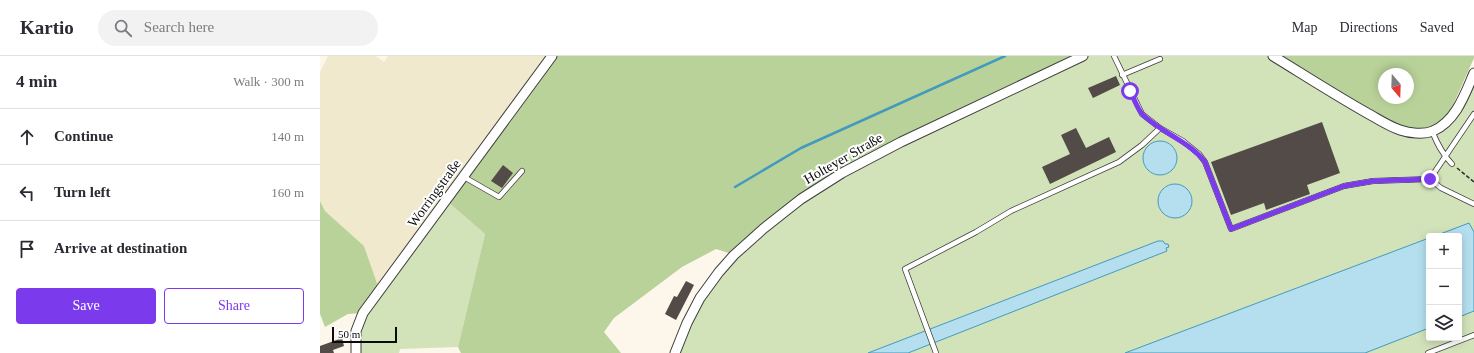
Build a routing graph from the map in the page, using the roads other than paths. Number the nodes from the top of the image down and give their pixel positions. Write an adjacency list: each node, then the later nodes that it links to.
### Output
1 (552, 56): 14 (street, Worringstraße)
2 (1084, 56): 19 (street, Holteyer Straße)
3 (1114, 56): 7 (lane)
4 (1273, 56): 10 (street)
5 (1160, 59): 7 (lane)
6 (1474, 73): 10 (street)
7 (1122, 75): 9 (lane)
8 (1474, 114): 11 (lane)
9 (1160, 128): 15 (lane); 20 (lane)
10 (1432, 131): 11 (lane)
11 (1445, 157): 12 (lane); 15 (lane)
12 (1452, 164)
13 (522, 171): 14 (lane)
14 (464, 176): 18 (street, Worringstraße)
15 (1430, 179): 16 (lane)
16 (1474, 204)
17 (1474, 335): 21 (lane)
18 (356, 353)
19 (675, 353)
20 (936, 353)
21 (1428, 353)

